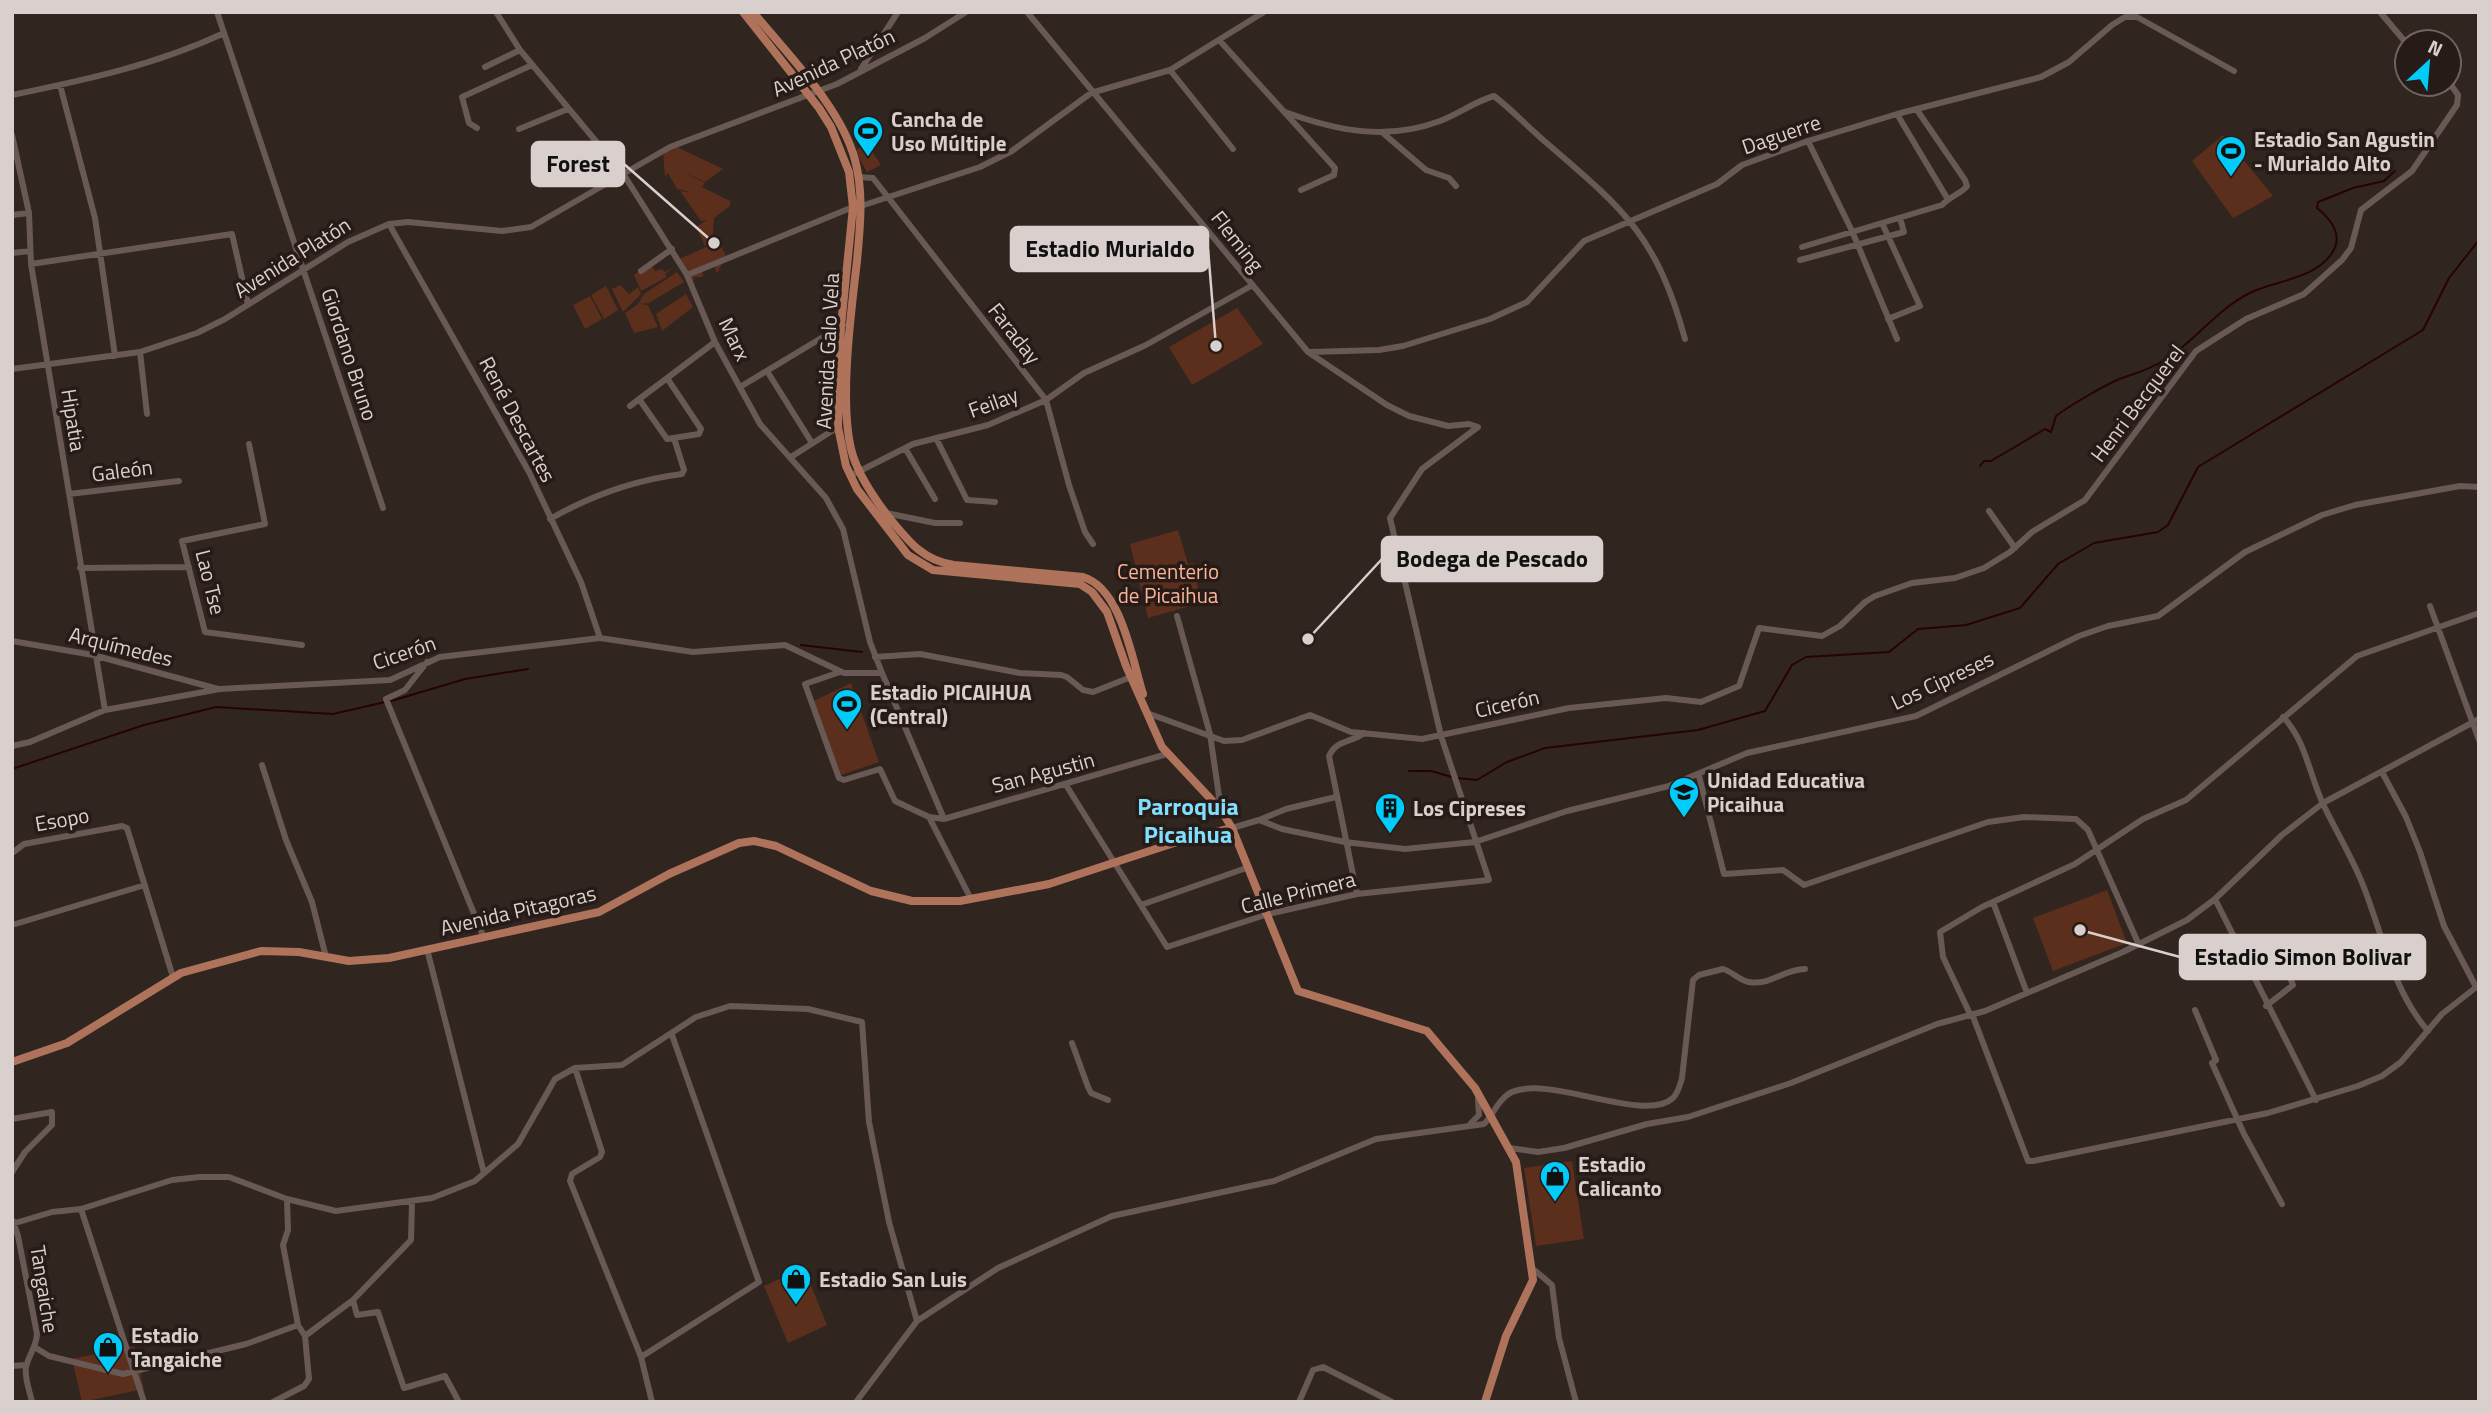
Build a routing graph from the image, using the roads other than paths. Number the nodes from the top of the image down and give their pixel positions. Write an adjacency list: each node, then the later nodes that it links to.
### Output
1 (217, 12): 11 (street, Giordano Bruno)
2 (496, 12): 13 (street, Marx)
3 (743, 12): 21 (main road, Avenida Galo Vela)
4 (753, 12): 21 (main road, Avenida Galo Vela)
5 (898, 12): 17 (street)
6 (966, 12): 17 (street, Avenida Platón)
7 (1027, 12): 20 (street, Fleming)
8 (1264, 12): 12 (street)
9 (2380, 12): 10 (street)
10 (2394, 28)
11 (224, 33): 19 (street); 57 (street, Giordano Bruno)
12 (1220, 41): 16 (street); 26 (street)
13 (520, 50): 14 (street, Marx); 15 (street)
14 (532, 65): 24 (street, Marx); 28 (street)
15 (485, 67)
16 (1170, 70): 20 (street); 33 (street)
17 (860, 71): 21 (street, Avenida Platón)
18 (2234, 71): 25 (street, Daguerre)
19 (60, 85): 22 (street); 53 (street)
20 (1091, 93): 38 (street); 60 (street, Fleming)
21 (813, 94): 34 (street, Avenida Platón); 35 (main road, Avenida Galo Vela); 40 (main road, Avenida Galo Vela)
22 (12, 96)
23 (2458, 98): 99 (street, Henri Becquerel)
24 (568, 109): 29 (street); 34 (street, Marx)
25 (1917, 110): 27 (street, Daguerre); 39 (street)
26 (1285, 113): 30 (street); 37 (street)
27 (1896, 114): 32 (street, Daguerre); 39 (street)
28 (477, 128)
29 (519, 129)
30 (1384, 134): 36 (street); 44 (street)
31 (12, 135): 41 (street, Hipatia)
32 (1808, 141): 44 (street, Daguerre); 47 (street)
33 (1233, 149)
34 (624, 175): 46 (street, Avenida Platón); 51 (street, Marx)
35 (859, 177): 38 (street, Faraday); 40 (main road, Avenida Galo Vela)
36 (1456, 186)
37 (1301, 190)
38 (888, 197): 40 (street); 76 (street, Faraday)
39 (1947, 198): 43 (street)
40 (857, 207): 59 (street); 63 (main road, Avenida Galo Vela)
41 (29, 213): 42 (street); 52 (street, Hipatia)
42 (12, 215)
43 (1900, 218): 45 (street); 48 (street)
44 (1630, 219): 64 (street); 68 (street, Daguerre)
45 (1882, 223): 47 (street); 48 (street)
46 (389, 224): 57 (street, Avenida Platón); 96 (street, René Descartes)
47 (1852, 231): 49 (street); 50 (street)
48 (1888, 236): 49 (street); 62 (street)
49 (1857, 243): 55 (street); 62 (street)
50 (1802, 247)
51 (672, 249): 58 (street); 59 (street, Marx)
52 (30, 251): 54 (street); 56 (street, Hipatia)
53 (101, 252): 56 (street); 61 (street); 69 (street)
54 (12, 253)
55 (1800, 260)
56 (31, 264): 70 (street, Hipatia)
57 (304, 268): 61 (street, Avenida Platón); 93 (street, Giordano Bruno)
58 (641, 271)
59 (687, 275): 66 (street, Marx)
60 (1251, 286): 68 (street, Fleming); 76 (street, Feilay)
61 (248, 304): 67 (street, Avenida Platón)
62 (1888, 319): 65 (street)
63 (846, 325): 72 (street); 79 (main road, Avenida Galo Vela); 86 (main road, Avenida Galo Vela)
64 (1685, 339)
65 (1898, 339)
66 (715, 342): 73 (street); 74 (street, Marx)
67 (140, 352): 69 (street, Avenida Platón); 78 (street)
68 (1308, 352): 123 (street, Fleming)
69 (115, 356): 70 (street, Avenida Platón)
70 (48, 366): 71 (street, Avenida Platón); 90 (street, Hipatia)
71 (12, 369)
72 (766, 371): 74 (street); 82 (street)
73 (667, 378): 75 (street); 81 (street)
74 (740, 387): 85 (street, Marx)
75 (639, 399): 77 (street); 81 (street)
76 (1046, 400): 80 (street, Feilay); 98 (street, Faraday)
77 (630, 405)
78 (147, 414)
79 (838, 427): 82 (street); 87 (main road, Avenida Galo Vela)
80 (936, 438): 84 (street, Feilay); 92 (street)
81 (674, 439): 96 (street)
82 (812, 443): 85 (street)
83 (249, 444): 100 (street, Lao Tse)
84 (905, 448): 86 (street, Feilay); 91 (street)
85 (791, 457): 111 (street, Marx)
86 (859, 471): 87 (street, Feilay); 95 (main road, Avenida Galo Vela)
87 (850, 476): 115 (main road, Avenida Galo Vela)
88 (179, 481): 90 (street, Galeón)
89 (2479, 487): 129 (street, Los Cipreses)
90 (69, 494): 101 (street, Hipatia)
91 (935, 499)
92 (995, 502)
93 (383, 508)
94 (1989, 511): 99 (street)
95 (886, 513): 97 (street); 118 (main road, Avenida Galo Vela)
96 (550, 519): 107 (street, René Descartes)
97 (960, 523)
98 (1093, 544)
99 (2015, 548): 105 (street, Henri Becquerel)
100 (189, 566): 101 (street); 109 (street, Lao Tse)
101 (80, 568): 110 (street, Hipatia)
102 (2430, 606): 106 (street)
103 (2479, 613): 106 (street)
104 (1177, 616): 122 (street)
105 (1840, 626): 123 (street, Cicerón)
106 (2437, 629): 119 (street); 120 (street)
107 (600, 638): 112 (street, Cicerón); 113 (street, Cicerón)
108 (12, 641): 110 (street, Arquímedes)
109 (302, 645)
110 (93, 655): 116 (street, Arquímedes); 117 (street, Hipatia)
111 (875, 657): 114 (street, Marx); 115 (street)
112 (428, 660): 116 (street, Cicerón); 153 (street)
113 (840, 672): 114 (street, Cicerón); 134 (street)
114 (882, 673): 135 (street, Marx)
115 (1131, 677): 118 (main road, Avenida Galo Vela)
116 (220, 690): 117 (street, Cicerón)
117 (105, 709): 125 (street, Cicerón)
118 (1145, 710): 122 (street, Cicerón); 126 (main road, Avenida Galo Vela)
119 (2283, 717): 132 (street); 140 (street)
120 (2475, 721): 124 (street); 128 (street)
121 (1364, 733): 122 (street, Cicerón); 123 (street, Cicerón); 131 (street)
122 (1210, 734): 133 (street)
123 (1441, 736): 139 (street)
124 (2479, 740)
125 (12, 746)
126 (1167, 754): 130 (street, San Agustin); 133 (main road, Avenida Galo Vela)
127 (262, 765): 156 (street)
128 (2382, 772): 132 (street); 159 (street)
129 (1699, 776): 139 (street, Los Cipreses); 140 (street)
130 (1066, 785): 135 (street, San Agustin); 142 (street)
131 (1336, 797): 136 (street); 138 (street)
132 (2323, 803): 147 (street); 152 (street)
133 (1221, 810): 137 (main road, Avenida Galo Vela)
134 (929, 817): 135 (street, San Agustin); 146 (street)
135 (944, 819)
136 (1259, 820): 137 (street); 138 (street, Los Cipreses)
137 (1232, 828): 142 (main road, Avenida Pitagoras); 143 (main road, Avenida Galo Vela)
138 (1345, 842): 139 (street, Los Cipreses); 145 (street)
139 (1475, 842): 145 (street, Calle Primera)
140 (2098, 850): 148 (street); 154 (street)
141 (12, 853): 144 (street, Esopo)
142 (1113, 865): 146 (main road, Avenida Pitagoras); 149 (street)
143 (1249, 867): 149 (street); 150 (main road, Avenida Galo Vela)
144 (145, 885): 151 (street); 158 (street)
145 (1357, 894): 150 (street, Calle Primera)
146 (971, 899): 153 (main road, Avenida Pitagoras)
147 (2215, 900): 154 (street); 161 (street)
148 (1993, 902): 160 (street); 163 (street)
149 (1141, 905): 150 (street, Calle Primera)
150 (1268, 914): 169 (main road, Avenida Galo Vela)
151 (12, 925)
152 (2380, 937): 161 (street); 164 (street)
153 (484, 938): 155 (main road, Avenida Pitagoras)
154 (2139, 945): 160 (street)
155 (427, 948): 156 (main road, Avenida Pitagoras); 178 (street)
156 (326, 957): 158 (main road, Avenida Pitagoras)
157 (1805, 970): 172 (street)
158 (173, 978): 167 (main road, Avenida Pitagoras)
159 (2477, 986): 164 (street)
160 (2027, 993): 163 (street)
161 (2266, 1006): 171 (street)
162 (2195, 1010): 173 (street)
163 (1971, 1014): 173 (street); 176 (street)
164 (2428, 1031): 171 (street)
165 (672, 1035): 168 (street); 186 (street); 190 (street)
166 (1072, 1043): 170 (street)
167 (12, 1062)
168 (575, 1068): 178 (street); 190 (street)
169 (1475, 1088): 172 (main road, Avenida Galo Vela); 175 (street)
170 (1108, 1100)
171 (2316, 1100): 173 (street)
172 (1490, 1114): 175 (street); 176 (main road, Avenida Galo Vela)
173 (2238, 1118): 181 (street)
174 (12, 1119): 177 (street)
175 (1470, 1124): 186 (street)
176 (1508, 1148): 184 (main road, Avenida Galo Vela)
177 (12, 1172)
178 (484, 1173): 180 (street)
179 (286, 1199): 180 (street); 182 (street); 187 (street)
180 (412, 1202): 185 (street)
181 (2282, 1204)
182 (81, 1209): 183 (street); 193 (street)
183 (13, 1223): 189 (street, Tangaiche)
184 (1532, 1268): 202 (main road, Avenida Galo Vela); 203 (street)
185 (353, 1300): 188 (street); 197 (street)
186 (917, 1321): 199 (street)
187 (298, 1325): 188 (street); 193 (street)
188 (304, 1336): 196 (street)
189 (36, 1348): 191 (street, Tangaiche); 193 (street)
190 (641, 1357): 198 (street)
191 (26, 1365): 192 (street); 194 (street)
192 (12, 1366)
193 (136, 1372): 195 (street)
194 (32, 1402)
195 (144, 1402)
196 (273, 1402)
197 (459, 1402)
198 (652, 1402)
199 (856, 1402)
200 (1299, 1402): 201 (street)
201 (1392, 1402)
202 (1485, 1402)
203 (1576, 1402)

